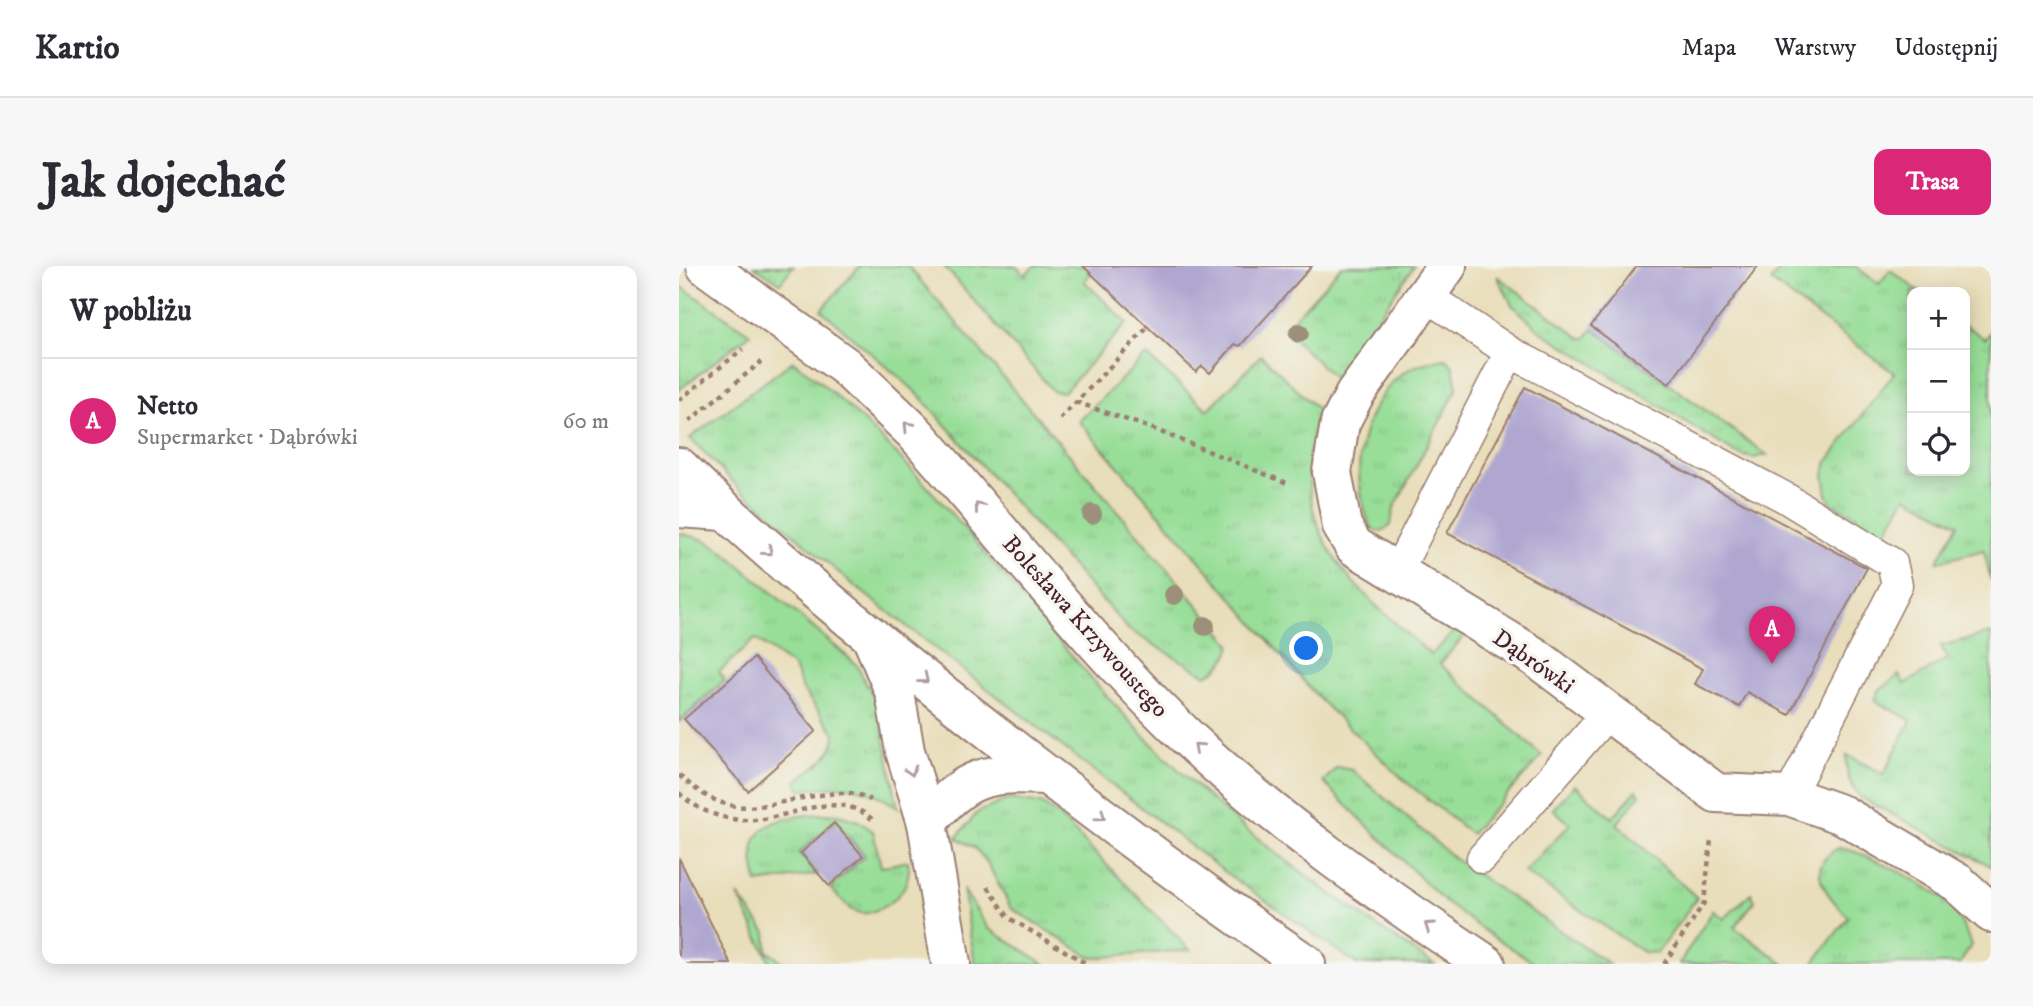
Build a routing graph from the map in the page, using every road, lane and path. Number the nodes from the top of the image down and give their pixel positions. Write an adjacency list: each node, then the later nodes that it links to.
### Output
1 (706, 266): 32 (main road, Bolesława Krzywoustego, one-way to 1)
2 (1437, 281): 5 (lane); 12 (main road, Dąbrówki)
3 (1148, 327): 8 (path)
4 (747, 346): 7 (path)
5 (1510, 352): 15 (lane); 22 (lane)
6 (765, 359): 10 (path)
7 (679, 400)
8 (1076, 402): 9 (path); 12 (path)
9 (1060, 419)
10 (680, 428)
11 (679, 467): 14 (main road)
12 (1337, 502): 15 (main road, Dąbrówki)
13 (679, 508): 14 (main road)
14 (725, 511): 16 (main road, one-way to 16)
15 (1396, 574): 17 (main road, Dąbrówki)
16 (871, 636): 19 (main road, one-way to 19); 24 (main road, one-way to 24)
17 (1607, 714): 21 (main road, Dąbrówki); 26 (lane)
18 (679, 775): 23 (path)
19 (1046, 775): 24 (main road); 31 (main road, one-way to 31)
20 (679, 793): 25 (path)
21 (1716, 793): 22 (main road); 33 (path)
22 (1789, 796): 28 (main road)
23 (877, 804)
24 (927, 823): 29 (main road)
25 (884, 830)
26 (1482, 858)
27 (984, 880): 30 (path)
28 (1991, 912)
29 (951, 964)
30 (1087, 964)
31 (1306, 964)
32 (1486, 964)
33 (1664, 964)

